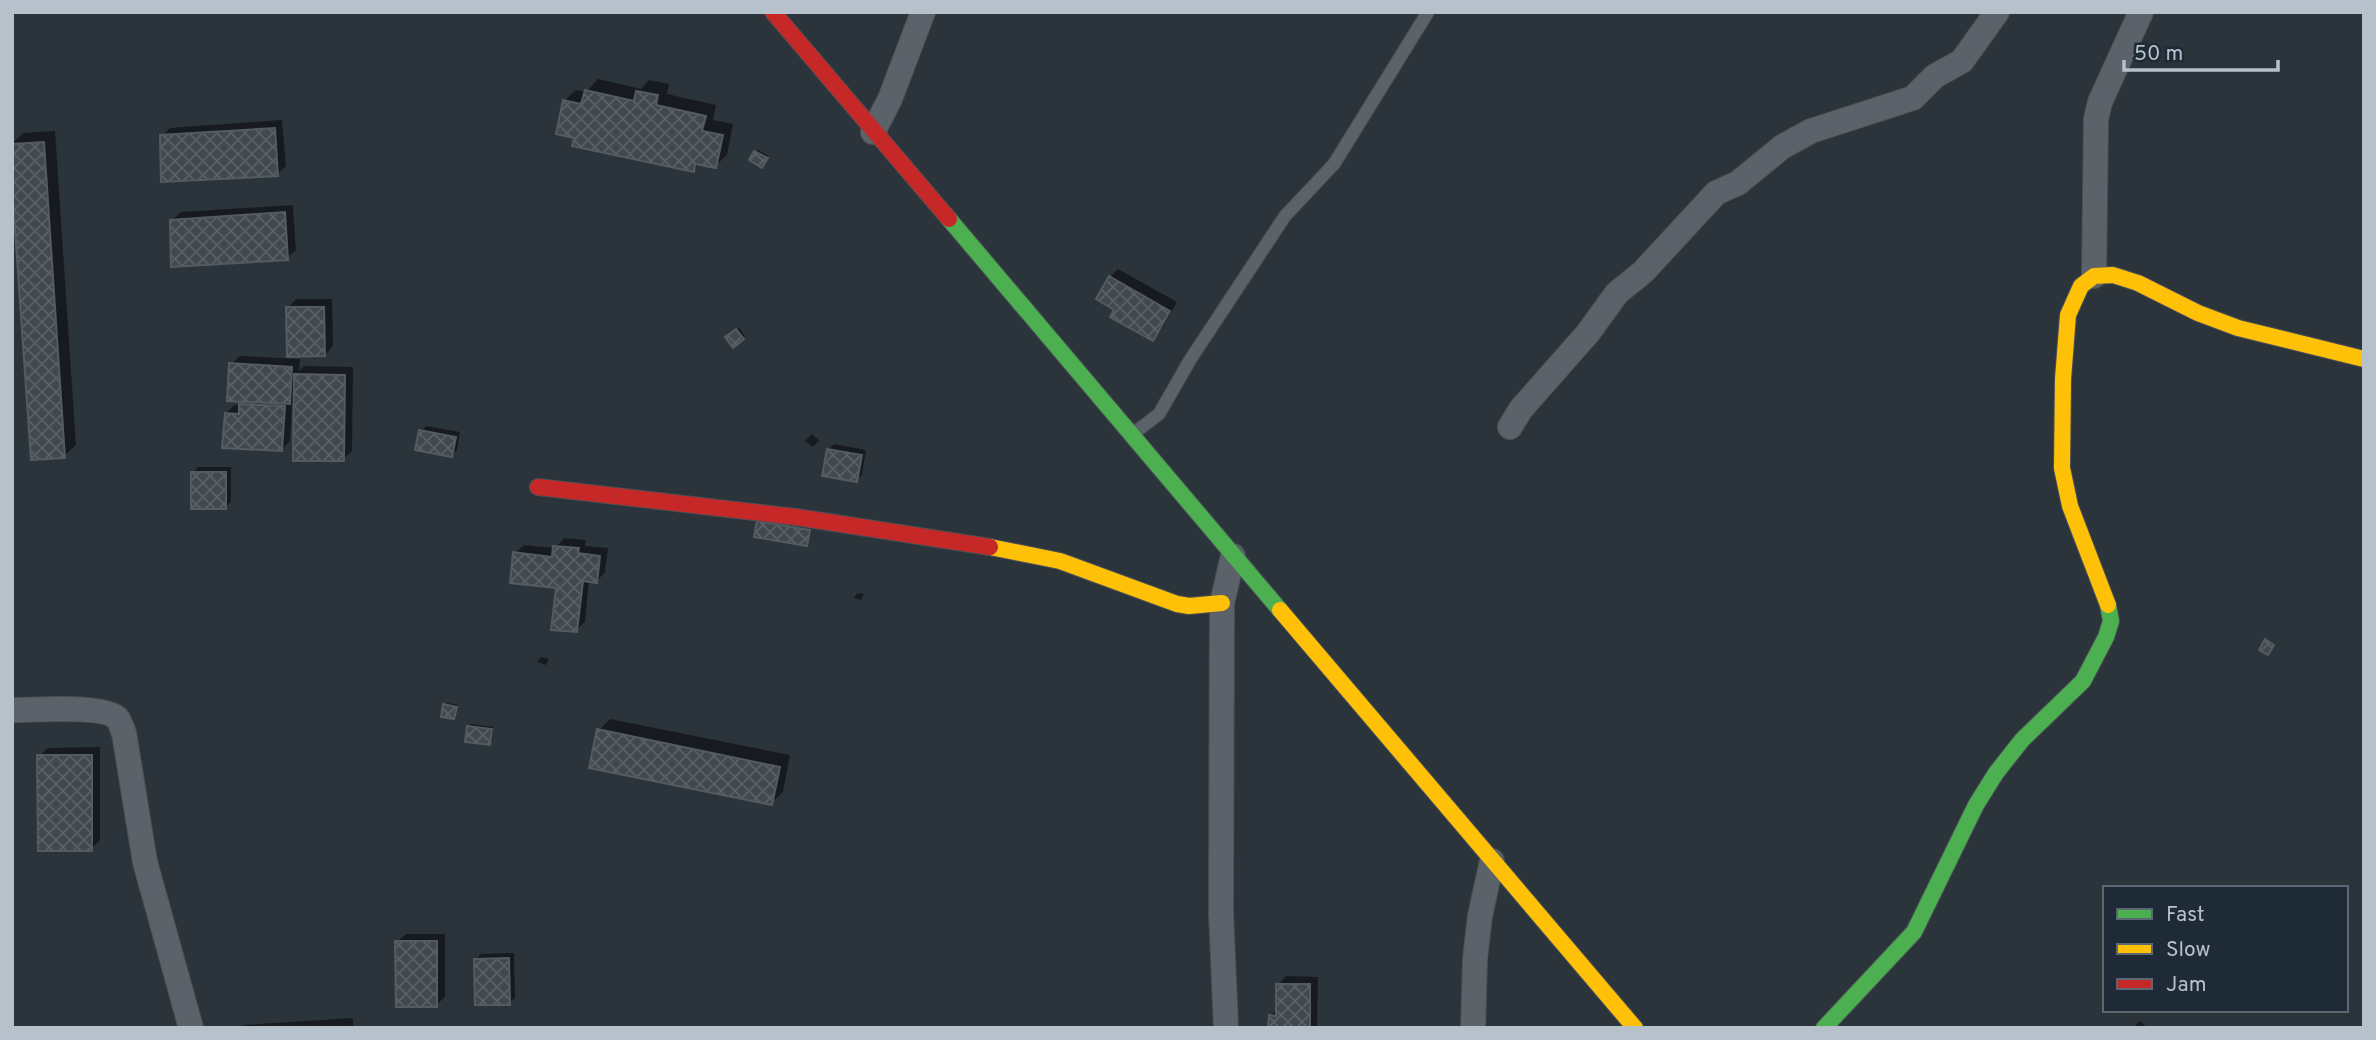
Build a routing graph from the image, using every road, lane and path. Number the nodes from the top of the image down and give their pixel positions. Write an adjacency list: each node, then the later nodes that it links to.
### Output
1 (773, 12): 6 (street)
2 (923, 12): 6 (street)
3 (1428, 12): 10 (lane)
4 (1997, 12): 9 (street)
5 (2141, 12): 7 (street)
6 (873, 132): 10 (street)
7 (2094, 276): 8 (street); 20 (street)
8 (2364, 359)
9 (1510, 427)
10 (1131, 435): 12 (street)
11 (538, 486): 13 (street)
12 (1233, 556): 13 (street); 15 (street)
13 (1222, 603): 17 (street)
14 (12, 710): 16 (street)
15 (1492, 861): 18 (street); 19 (street)
16 (191, 1028)
17 (1226, 1028)
18 (1473, 1028)
19 (1635, 1028)
20 (1824, 1028)

